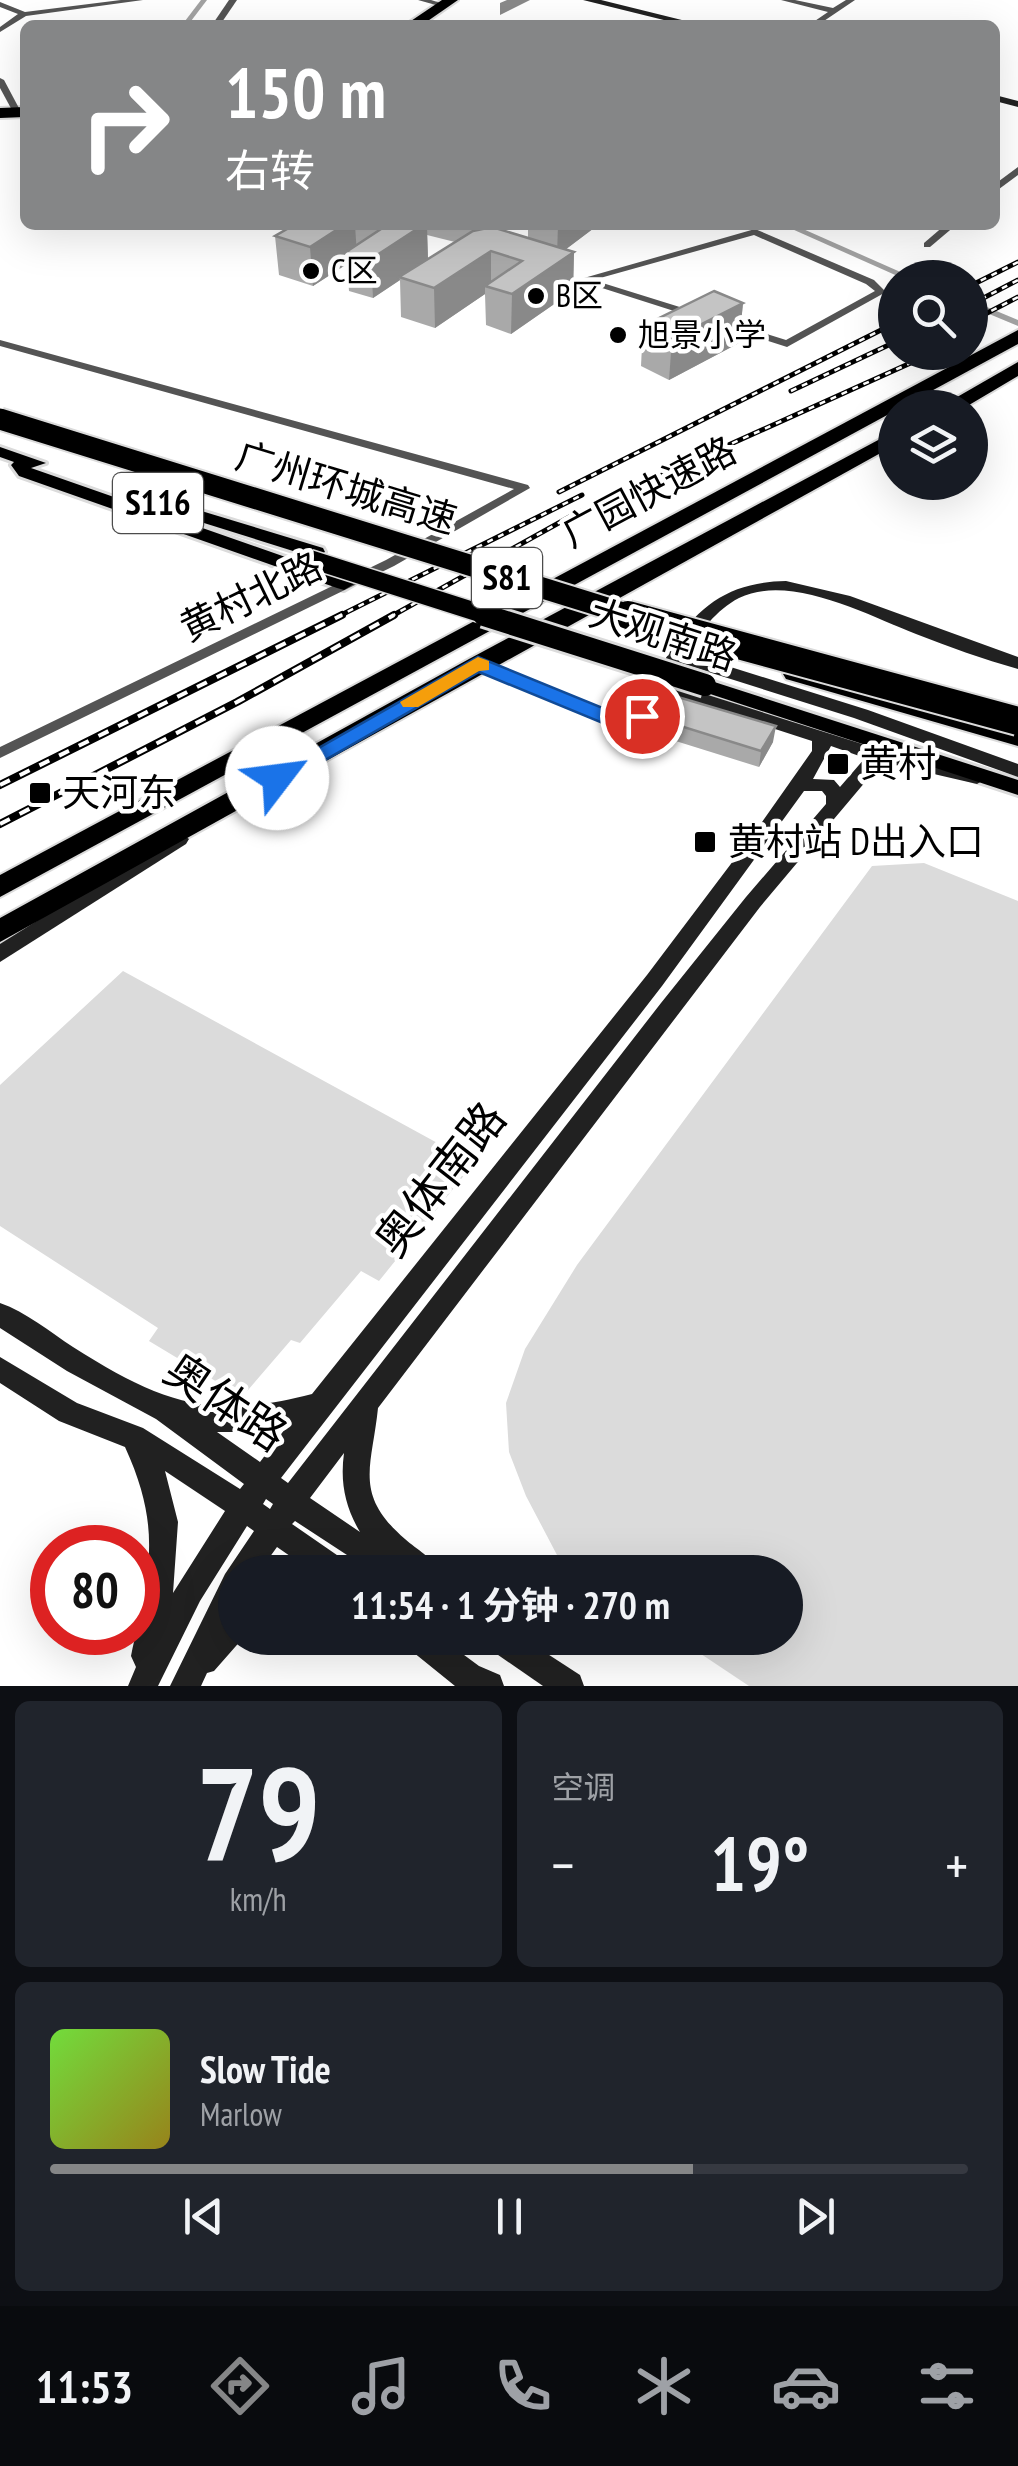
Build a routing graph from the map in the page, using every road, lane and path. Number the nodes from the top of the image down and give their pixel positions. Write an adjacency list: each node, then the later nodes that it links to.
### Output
1 (139, 0): 10 (street)
2 (422, 0): 7 (street)
3 (588, 0): 8 (street)
4 (785, 0): 9 (street)
5 (851, 0): 9 (street)
6 (0, 1): 10 (street)
7 (453, 3): 11 (highway)
8 (618, 3): 12 (street)
9 (835, 11): 13 (street)
10 (24, 14): 14 (street)
11 (421, 20)
12 (679, 20)
13 (821, 20)
14 (0, 30)
15 (0, 80): 16 (street)
16 (17, 116): 17 (highway)
17 (0, 128)
18 (751, 230): 20 (street)
19 (945, 230): 21 (street)
20 (756, 232): 20 (street)
21 (927, 245)
22 (1012, 339): 49 (highway, 广园快速路)
23 (0, 343): 33 (street, 黄村北路)
24 (1018, 368): 25 (highway)
25 (980, 390)
26 (0, 416): 35 (highway, 广州环城高速 / S81, bridge)
27 (0, 432): 41 (highway, 广州环城高速 / S81)
28 (878, 448): 31 (highway, 广园快速路)
29 (0, 456): 30 (main road, 大观南路 / S116); 32 (main road, 大观南路 / S116)
30 (20, 465): 32 (main road, 大观南路 / S116); 33 (main road)
31 (768, 509): 35 (highway); 38 (highway, 广园快速路)
32 (313, 555): 45 (main road, 大观南路 / S116, bridge)
33 (344, 584): 43 (street, 黄村北路)
34 (698, 620): 35 (highway); 36 (street); 37 (street)
35 (656, 623): 36 (street); 40 (highway, 广州环城高速, bridge)
36 (676, 656): 39 (street); 45 (street)
37 (1018, 663)
38 (478, 664): 39 (street); 48 (highway, 广园快速路)
39 (665, 684): 42 (street)
40 (1018, 718)
41 (1018, 736)
42 (822, 738): 44 (street); 46 (street, 奥体南路)
43 (0, 752)
44 (878, 755): 45 (street); 47 (street, 奥体南路)
45 (1013, 777)
46 (799, 785): 47 (street); 53 (street, 奥体南路)
47 (835, 803): 55 (street, 奥体南路)
48 (218, 811): 50 (highway, 广园快速路); 51 (street)
49 (0, 888)
50 (0, 931)
51 (0, 954)
52 (0, 1314): 58 (street, 奥体路)
53 (364, 1348): 55 (street); 56 (street, 奥体南路)
54 (0, 1369): 59 (street, 奥体路)
55 (392, 1372): 57 (street, 奥体南路)
56 (320, 1404): 58 (street); 60 (street, 奥体南路)
57 (366, 1404): 61 (street, 奥体南路); 67 (street)
58 (165, 1410): 60 (street, 奥体路)
59 (133, 1437): 62 (street, 奥体路); 73 (street)
60 (262, 1479): 61 (street, 奥体路); 62 (street, 奥体南路)
61 (290, 1500): 63 (street, 奥体南路); 66 (street, 奥体路)
62 (241, 1506): 63 (street, 奥体路); 73 (street, 奥体南路)
63 (271, 1527): 64 (street, 奥体南路); 65 (street, 奥体路)
64 (253, 1555)
65 (313, 1555)
66 (372, 1555)
67 (403, 1555)
68 (218, 1618): 72 (street)
69 (218, 1644): 72 (street)
70 (440, 1655): 74 (street)
71 (523, 1655): 75 (street)
72 (186, 1681)
73 (141, 1686)
74 (488, 1686)
75 (569, 1686)

